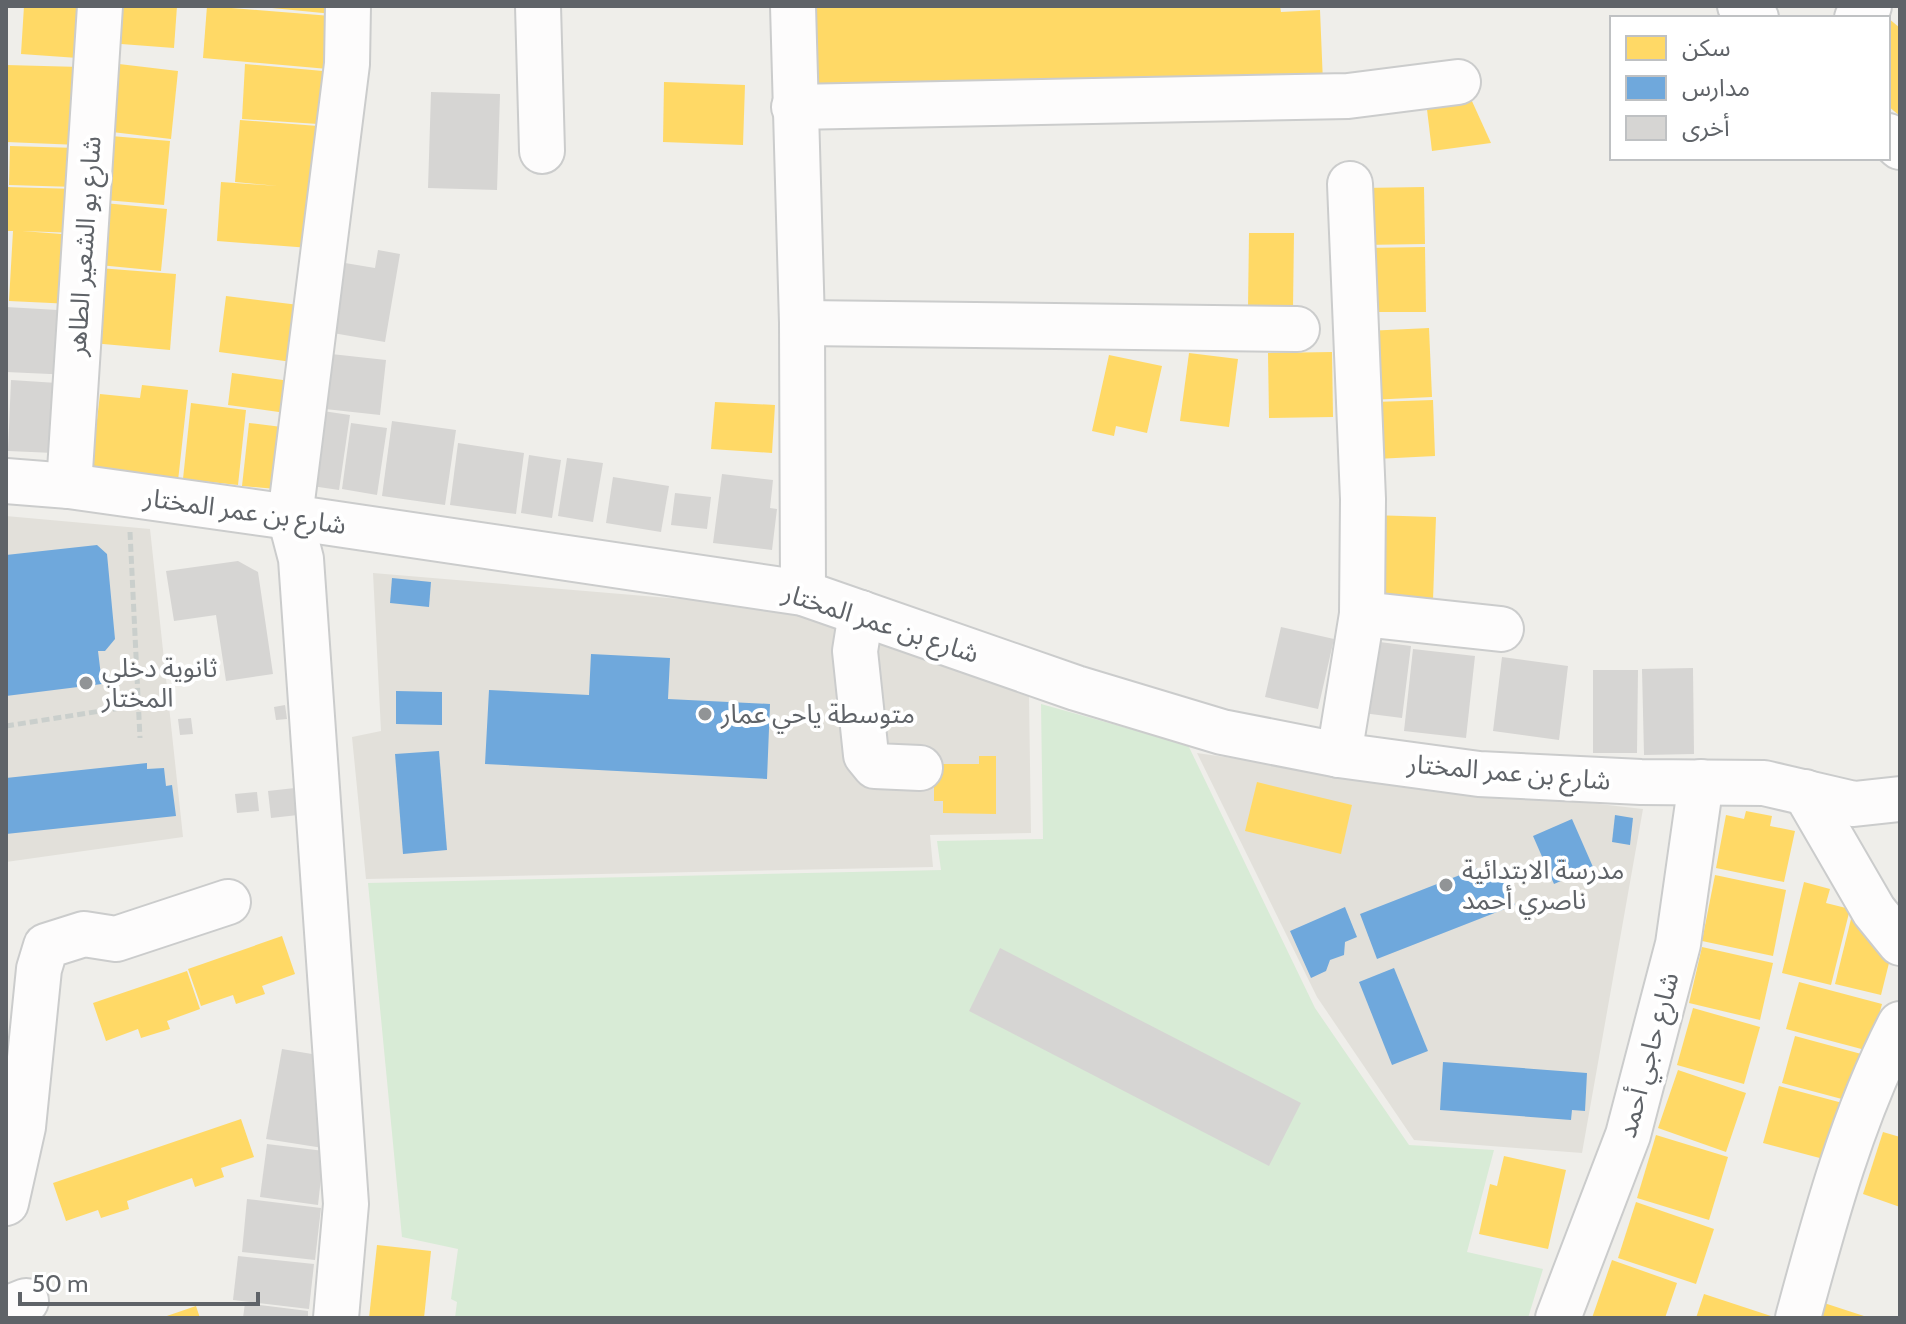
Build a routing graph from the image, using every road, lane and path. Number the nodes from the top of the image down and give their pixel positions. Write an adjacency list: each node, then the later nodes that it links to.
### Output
1 (100, 6): 12 (street, شارع بو الشعير الطاهر)
2 (348, 6): 14 (street)
3 (538, 6): 7 (street)
4 (793, 6): 6 (street)
5 (1458, 82): 6 (street)
6 (794, 107): 9 (street)
7 (542, 151)
8 (1350, 184): 17 (street)
9 (802, 323): 10 (street); 15 (street)
10 (1297, 329)
11 (6, 481): 12 (street, شارع بن عمر المختار)
12 (69, 486): 13 (street, شارع بن عمر المختار)
13 (128, 495): 14 (street, شارع بن عمر المختار); 19 (path)
14 (290, 517): 15 (street, شارع بن عمر المختار); 31 (street)
15 (803, 593): 16 (street, شارع بن عمر المختار)
16 (861, 613): 22 (street, شارع بن عمر المختار); 23 (street)
17 (1362, 614): 18 (street); 22 (street)
18 (1501, 629)
19 (139, 705): 20 (path); 21 (path)
20 (6, 726)
21 (140, 738)
22 (1339, 755): 24 (street, شارع بن عمر المختار)
23 (920, 768)
24 (1701, 782): 25 (street, شارع بن عمر المختار); 32 (street, شارع حاجي أحمد)
25 (1805, 792): 26 (street, شارع بن عمر المختار); 28 (street)
26 (1900, 799)
27 (228, 902): 30 (street)
28 (1900, 943)
29 (1900, 1024): 33 (street)
30 (6, 1203)
31 (336, 1318)
32 (1558, 1318)
33 (1798, 1318)

